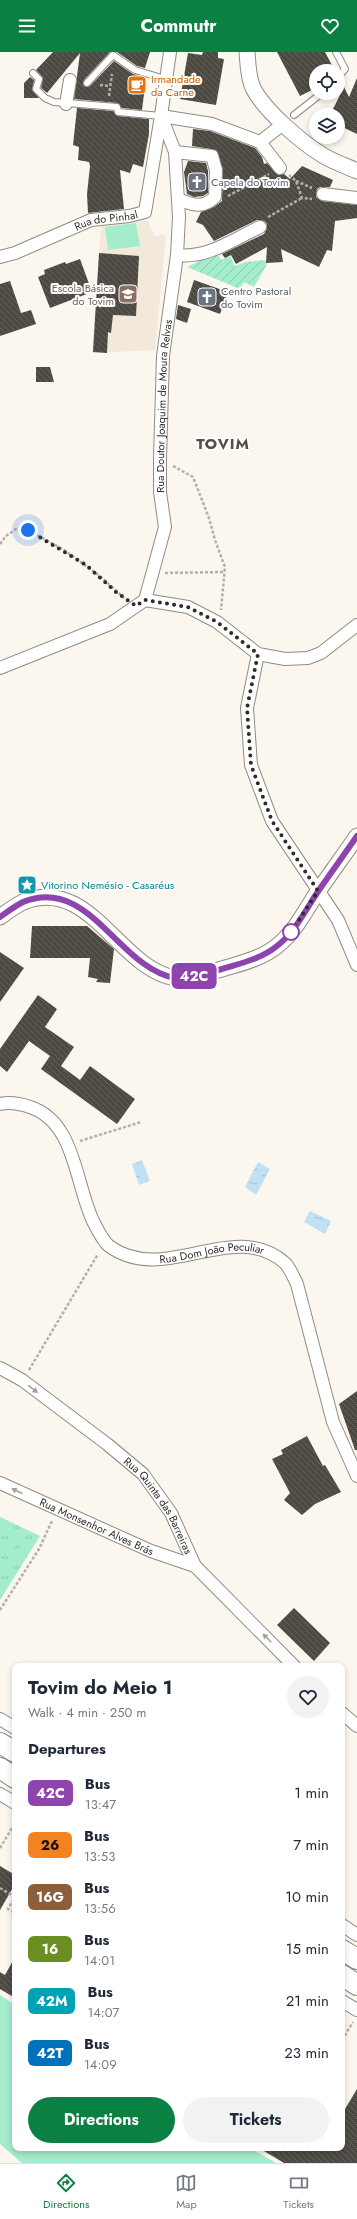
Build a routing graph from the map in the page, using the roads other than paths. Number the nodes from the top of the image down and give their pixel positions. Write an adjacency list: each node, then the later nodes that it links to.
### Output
1 (170, 52): 6 (street, Rua Doutor Joaquim de Moura Relvas)
2 (247, 52): 12 (street)
3 (336, 52): 4 (lane)
4 (342, 64)
5 (33, 72): 10 (lane)
6 (164, 79): 8 (lane); 11 (street, Rua Doutor Joaquim de Moura Relvas)
7 (70, 80): 10 (street)
8 (87, 83)
9 (313, 100): 12 (lane)
10 (66, 104): 11 (lane)
11 (161, 116): 13 (street); 14 (street, Rua Doutor Joaquim de Moura Relvas); 22 (street, Rua do Pinhal)
12 (289, 119): 13 (street); 16 (street)
13 (260, 142): 15 (street)
14 (175, 152): 19 (street, Rua Doutor Joaquim de Moura Relvas); 19 (street)
15 (280, 168)
16 (357, 172)
17 (323, 194): 18 (street)
18 (357, 198)
19 (178, 199): 21 (street, Rua Doutor Joaquim de Moura Relvas)
20 (260, 227): 21 (street)
21 (177, 255): 23 (street, Rua Doutor Joaquim de Moura Relvas)
22 (0, 257)
23 (140, 603): 25 (street); 26 (street)
24 (357, 625): 25 (street)
25 (258, 654): 28 (street)
26 (0, 668)
27 (357, 836): 28 (street)
28 (318, 891): 29 (street); 30 (street)
29 (0, 916)
30 (357, 965)
31 (0, 1104): 33 (street, Rua Dom João Peculiar)
32 (0, 1368): 35 (street, Rua Quinta das Barreiras, one-way to 35)
33 (357, 1476)
34 (0, 1483): 35 (street, Rua Monsenhor Alves Brás, one-way to 34)
35 (195, 1566): 36 (street, Rua Quinta das Barreiras, one-way to 35)
36 (291, 1663)
37 (345, 1716): 40 (street)
38 (0, 1719): 39 (street)
39 (12, 1726)
40 (357, 1726)
41 (0, 1743): 42 (highway)
42 (12, 1750)
43 (0, 1768): 44 (highway)
44 (12, 1776)
45 (0, 1794): 46 (street)
46 (12, 1801)
47 (345, 1928): 48 (street)
48 (357, 1934)
49 (345, 1952): 50 (highway)
50 (357, 1959)
51 (345, 1978): 52 (highway)
52 (357, 1985)
53 (345, 2004): 54 (street)
54 (355, 2016)

